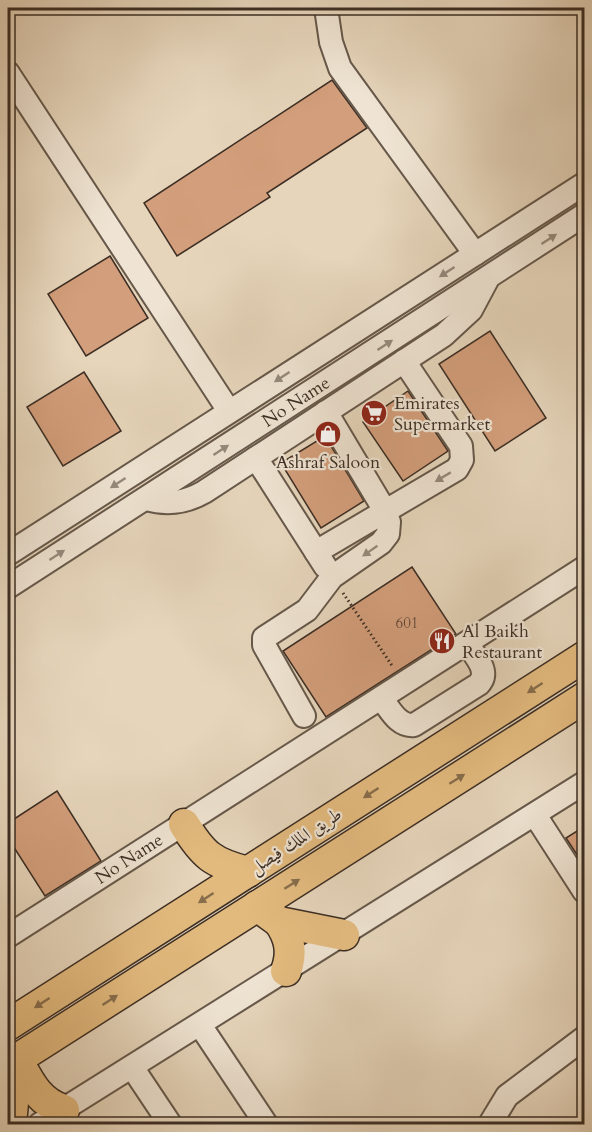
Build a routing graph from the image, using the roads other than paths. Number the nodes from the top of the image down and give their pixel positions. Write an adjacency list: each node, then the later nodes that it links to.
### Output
1 (326, 8): 5 (street)
2 (8, 73): 8 (street)
3 (585, 184): 5 (street, No Name)
4 (585, 215): 6 (street, No Name, one-way to 4)
5 (475, 254): 8 (street, No Name, one-way to 8)
6 (489, 278): 7 (street); 11 (street, No Name, one-way to 6)
7 (404, 361): 9 (street); 12 (street, one-way to 12)
8 (230, 411): 14 (street, No Name, one-way to 14)
9 (326, 412): 10 (street); 12 (street)
10 (256, 458): 11 (street); 13 (street)
11 (146, 499): 17 (street, No Name, one-way to 11)
12 (385, 511): 13 (street); 16 (street, one-way to 16)
13 (316, 552): 16 (street)
14 (8, 554)
15 (585, 568): 18 (street, No Name)
16 (332, 577): 22 (street)
17 (8, 587)
18 (467, 644): 20 (street, No Name); 20 (street)
19 (585, 657): 26 (main road, طريق الملك فيصل, one-way to 26)
20 (381, 698): 25 (street, No Name)
21 (585, 698): 28 (main road, طريق الملك فيصل, one-way to 21)
22 (304, 716)
23 (585, 783): 24 (street)
24 (535, 815): 27 (street); 29 (street)
25 (184, 824): 26 (main road); 30 (street, No Name)
26 (248, 872): 32 (main road, طريق الملك فيصل, one-way to 32)
27 (585, 891)
28 (268, 914): 29 (main road); 31 (main road); 35 (main road, طريق الملك فيصل, one-way to 28)
29 (344, 934): 31 (street)
30 (8, 936)
31 (286, 971): 33 (street)
32 (8, 1025)
33 (200, 1025): 36 (street); 40 (street)
34 (585, 1038): 41 (street)
35 (12, 1062): 37 (main road); 38 (main road)
36 (132, 1067): 37 (street); 39 (street)
37 (52, 1117)
38 (12, 1125)
39 (170, 1125)
40 (266, 1125)
41 (490, 1125)

